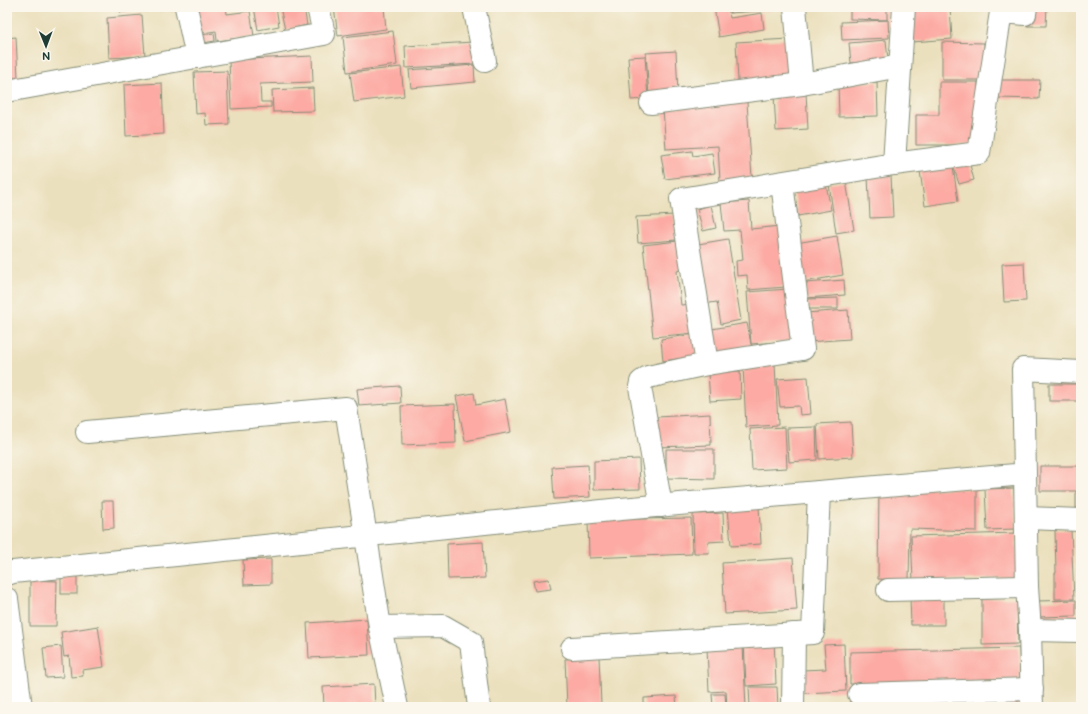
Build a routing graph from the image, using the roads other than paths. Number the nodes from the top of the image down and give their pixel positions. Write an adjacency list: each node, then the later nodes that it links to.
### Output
1 (186, 7): 7 (street)
2 (318, 7): 7 (street)
3 (474, 7): 8 (street)
4 (795, 7): 10 (street)
5 (904, 7): 9 (street)
6 (1026, 7): 13 (street)
7 (197, 57): 11 (street)
8 (486, 61)
9 (900, 66): 10 (street); 13 (street)
10 (802, 84): 12 (street)
11 (7, 91)
12 (651, 103)
13 (894, 164): 14 (street)
14 (782, 183): 15 (street); 15 (street)
15 (707, 364): 20 (street)
16 (1081, 372): 18 (street)
17 (87, 432): 23 (street)
18 (1024, 474): 19 (street); 21 (street)
19 (819, 492): 20 (street); 31 (street)
20 (661, 506): 23 (street)
21 (1026, 518): 22 (street); 25 (street)
22 (1081, 520)
23 (365, 536): 24 (street); 28 (street)
24 (7, 574)
25 (1026, 587): 26 (street); 29 (street)
26 (888, 590)
27 (7, 599): 35 (street)
28 (380, 627): 36 (street); 37 (street)
29 (1030, 630): 30 (street); 34 (street)
30 (1081, 631)
31 (794, 634): 32 (street); 38 (street)
32 (572, 648)
33 (859, 694): 34 (street)
34 (1032, 698)
35 (21, 707)
36 (397, 707)
37 (479, 707)
38 (794, 707)

